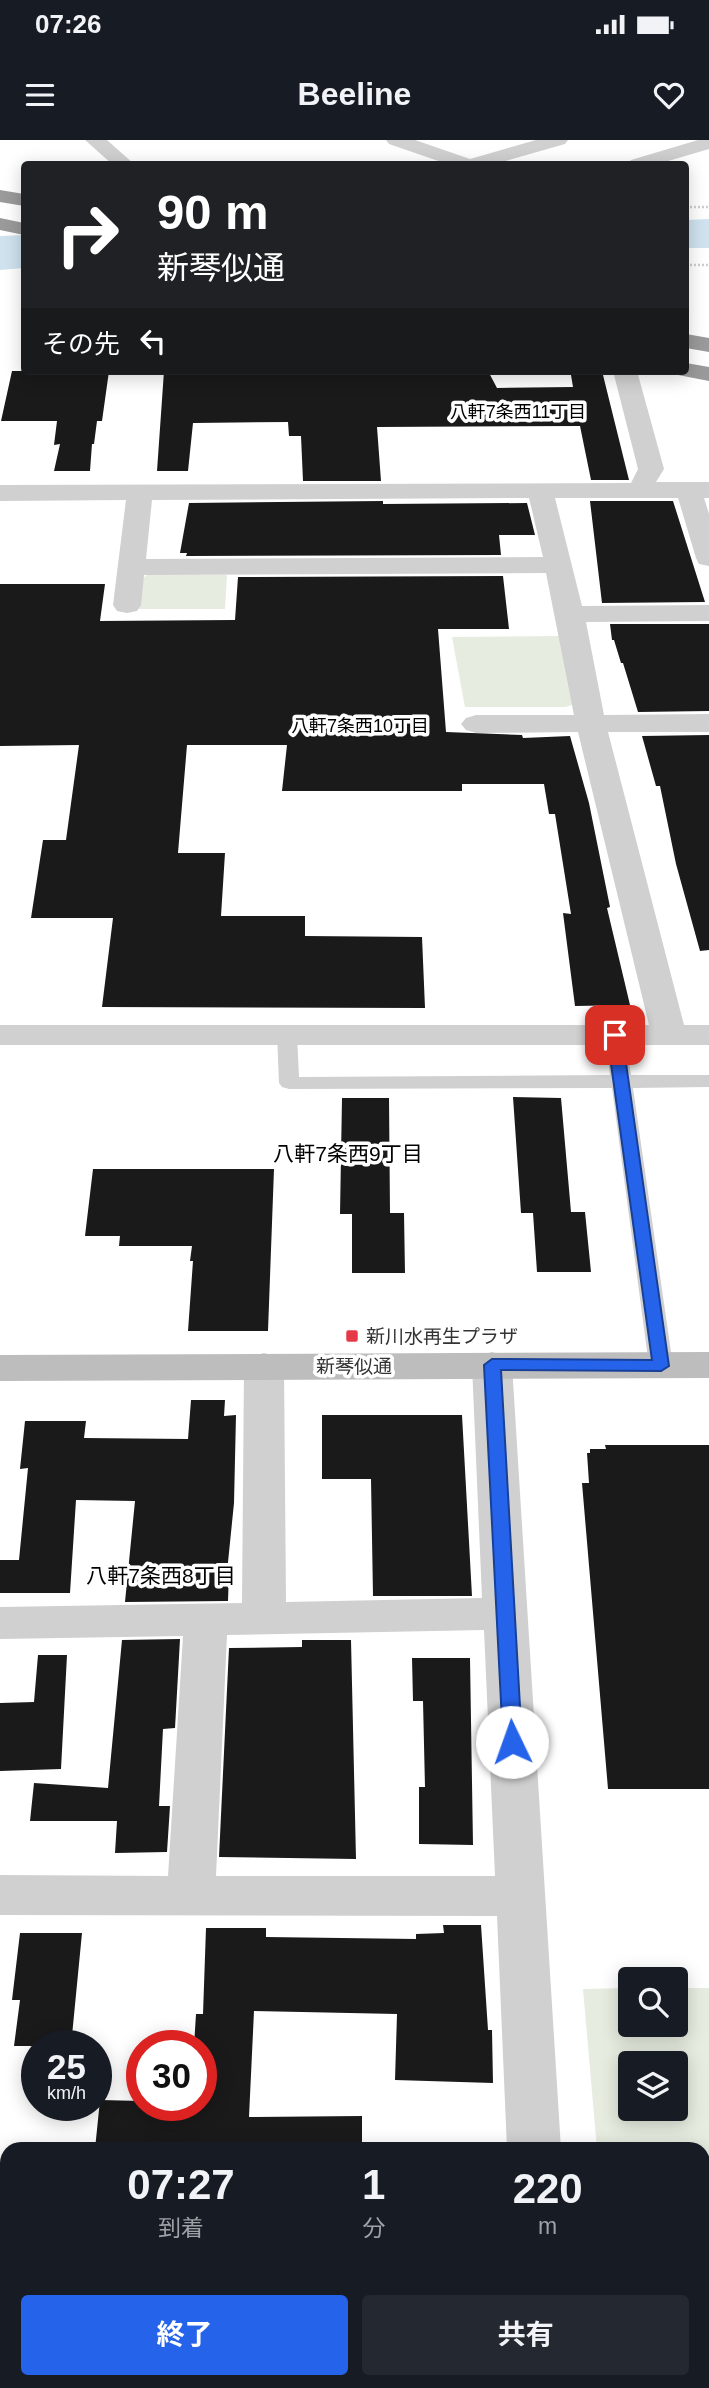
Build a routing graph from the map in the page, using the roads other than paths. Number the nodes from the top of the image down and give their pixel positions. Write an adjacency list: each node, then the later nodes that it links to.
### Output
1 (95, 140): 5 (street)
2 (396, 140): 6 (street)
3 (558, 140): 7 (street)
4 (709, 143): 8 (street)
5 (120, 161)
6 (456, 161)
7 (485, 161)
8 (648, 161)
9 (0, 196): 10 (highway)
10 (21, 200)
11 (0, 210): 12 (highway)
12 (21, 214)
13 (0, 224): 14 (highway)
14 (21, 228)
15 (0, 238): 16 (highway)
16 (21, 242)
17 (689, 327): 18 (highway)
18 (709, 331)
19 (689, 342): 20 (highway)
20 (709, 345)
21 (689, 357): 22 (highway)
22 (709, 361)
23 (689, 371): 24 (highway)
24 (709, 374)
25 (626, 375): 27 (street)
26 (540, 491): 27 (street); 29 (street); 32 (street)
27 (639, 491): 28 (street)
28 (699, 491): 31 (street)
29 (140, 493): 30 (street); 33 (street)
30 (0, 494)
31 (709, 558)
32 (558, 565): 33 (street); 36 (street)
33 (132, 567): 34 (street)
34 (127, 605)
35 (709, 613): 36 (street)
36 (570, 614): 37 (street)
37 (590, 721): 38 (street); 39 (street); 43 (street)
38 (709, 723)
39 (476, 724)
40 (287, 1034): 41 (street); 42 (street); 45 (lane)
41 (0, 1035)
42 (615, 1035): 43 (street); 45 (lane)
43 (669, 1035): 44 (street)
44 (709, 1035)
45 (621, 1081): 46 (lane); 50 (lane)
46 (709, 1082)
47 (492, 1365): 49 (street, 新琴似通); 50 (street, 新琴似通); 52 (street)
48 (709, 1365): 50 (street, 新琴似通)
49 (264, 1366): 51 (street, 新琴似通); 53 (street)
50 (661, 1366)
51 (0, 1368)
52 (505, 1614): 53 (street); 58 (street)
53 (264, 1618): 54 (street)
54 (206, 1620): 55 (street); 57 (street)
55 (0, 1623)
56 (0, 1895): 57 (street)
57 (191, 1895): 58 (street)
58 (521, 1896): 59 (street)
59 (534, 2142)

